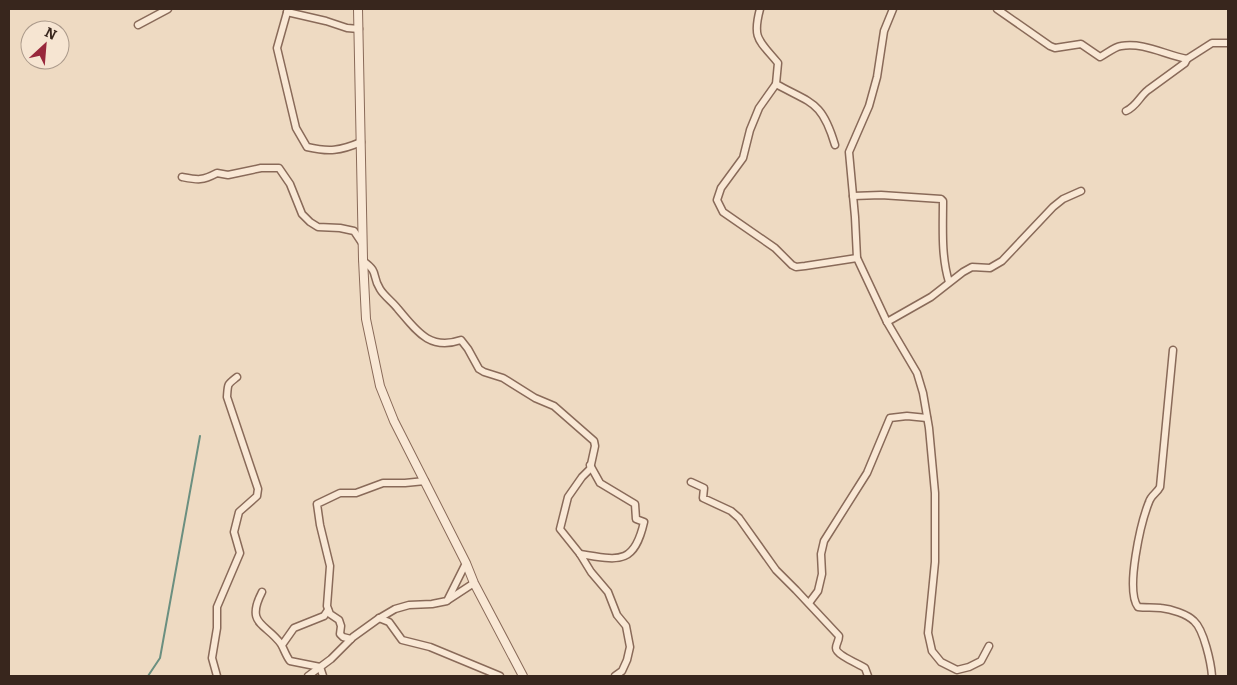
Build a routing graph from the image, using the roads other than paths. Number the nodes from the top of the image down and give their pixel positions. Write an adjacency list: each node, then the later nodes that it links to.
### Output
1 (168, 9): 7 (street)
2 (358, 9): 8 (street)
3 (760, 9): 11 (street)
4 (893, 9): 17 (street)
5 (997, 9): 10 (street)
6 (288, 10): 8 (street); 13 (street)
7 (138, 25)
8 (358, 29): 13 (street)
9 (1228, 43): 10 (street)
10 (1187, 59): 12 (street)
11 (776, 84): 14 (street); 19 (street)
12 (1126, 111)
13 (360, 142): 18 (street)
14 (835, 144)
15 (182, 177): 18 (street)
16 (1081, 191): 21 (street)
17 (853, 196): 19 (street); 21 (street)
18 (362, 243): 20 (street)
19 (857, 258): 22 (street)
20 (363, 261): 26 (street); 27 (street)
21 (949, 282): 22 (street)
22 (887, 322): 25 (street)
23 (1173, 350): 48 (street)
24 (237, 377): 41 (street)
25 (927, 418): 34 (street); 39 (street)
26 (590, 465): 29 (street); 29 (street)
27 (425, 481): 30 (street); 35 (street)
28 (691, 482): 34 (street)
29 (580, 554): 46 (street)
30 (466, 563): 31 (street); 33 (street)
31 (474, 583): 33 (street); 45 (street)
32 (262, 592): 38 (street)
33 (447, 601): 36 (street)
34 (809, 603): 47 (street)
35 (328, 610): 37 (street); 38 (street)
36 (379, 618): 37 (street); 44 (street)
37 (351, 639): 40 (street)
38 (282, 644): 40 (street)
39 (989, 646)
40 (320, 667): 42 (street); 43 (street)
41 (217, 676)
42 (308, 676)
43 (324, 676)
44 (500, 676)
45 (524, 676)
46 (614, 676)
47 (868, 676)
48 (1212, 676)

